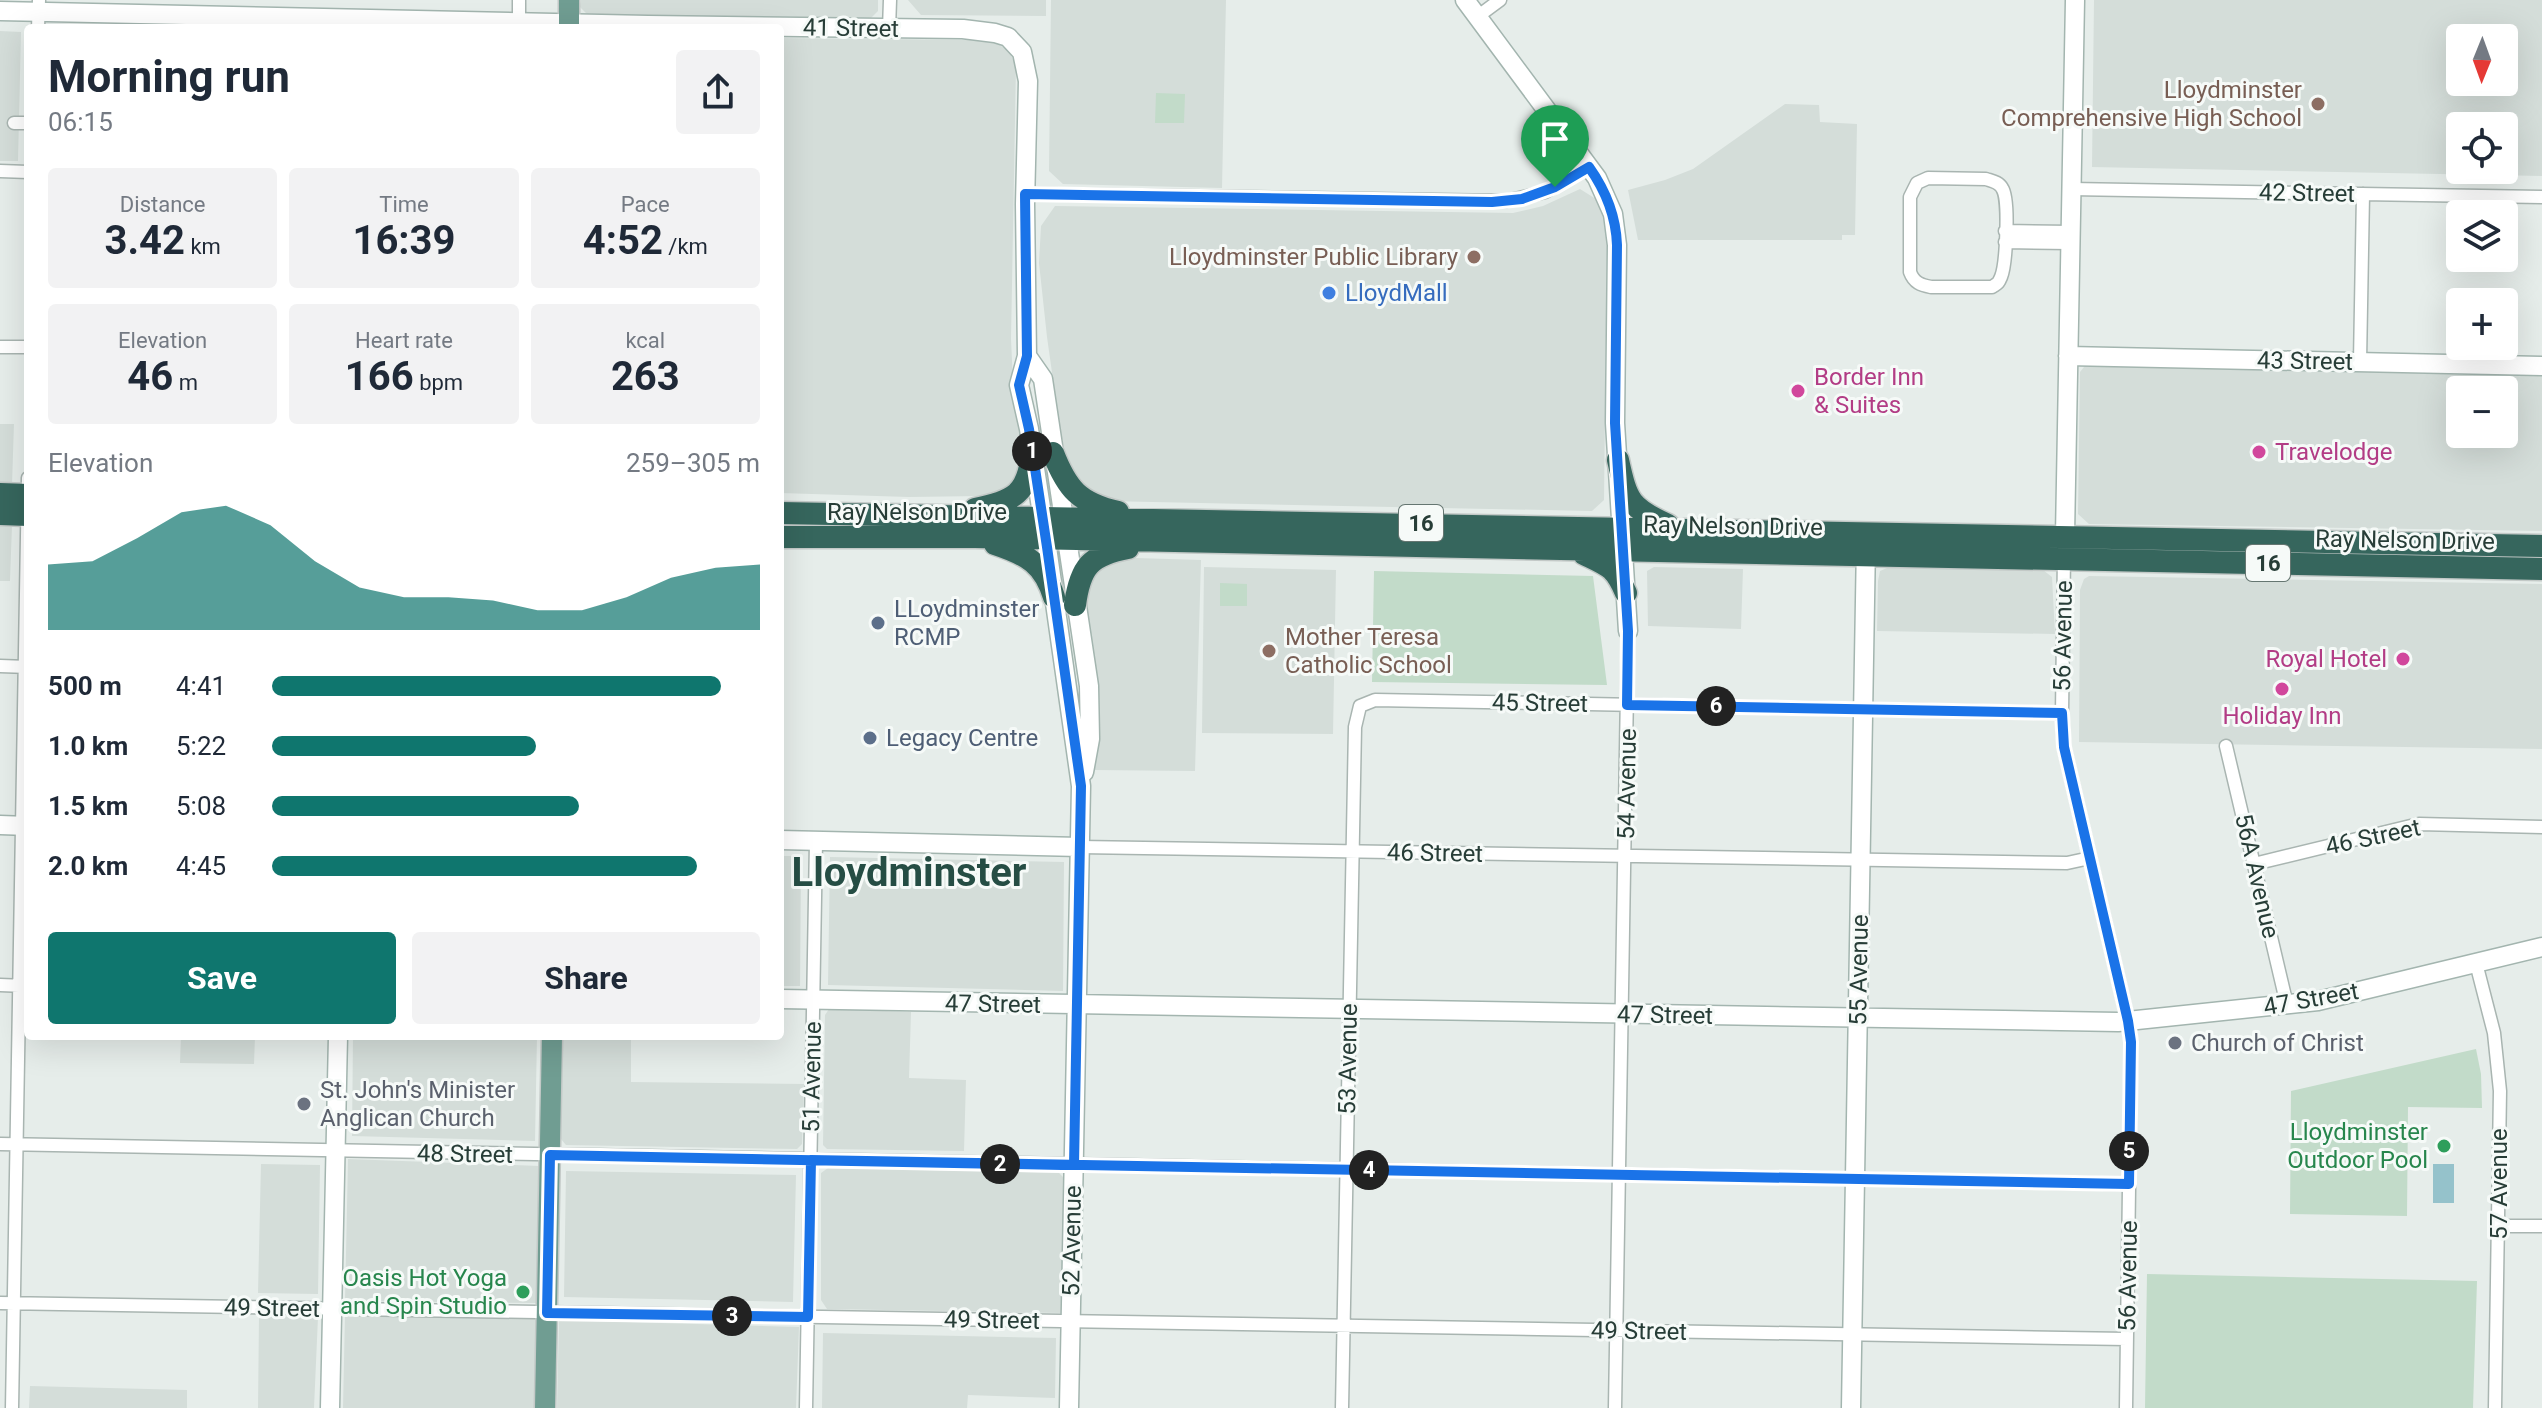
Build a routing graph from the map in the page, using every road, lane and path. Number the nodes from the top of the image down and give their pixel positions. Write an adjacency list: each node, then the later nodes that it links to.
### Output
1 (519, 0): 11 (street)
2 (569, 0): 13 (main road)
3 (890, 0): 15 (street)
4 (1465, 0): 10 (street)
5 (1500, 0): 10 (street)
6 (2075, 0): 22 (street, 56 Avenue)
7 (0, 11): 8 (street, 41 Street)
8 (38, 13): 9 (street, 41 Street)
9 (357, 15): 11 (street, 41 Street)
10 (1477, 17): 19 (street)
11 (519, 21): 12 (street, 41 Street)
12 (556, 24)
13 (569, 24)
14 (784, 28): 15 (street, 41 Street)
15 (889, 29): 16 (street, 41 Street)
16 (1022, 52): 23 (street, 52 Avenue)
17 (14, 123): 18 (street)
18 (24, 123)
19 (1589, 167): 23 (street); 34 (street, 54 Avenue)
20 (0, 171): 21 (street)
21 (24, 172)
22 (2071, 189): 24 (street, 42 Street); 27 (street, 56 Avenue)
23 (1025, 194): 33 (street, 52 Avenue)
24 (2363, 194): 25 (street, 42 Street); 31 (street)
25 (2542, 197)
26 (2005, 236): 26 (street); 27 (street)
27 (2070, 237): 30 (street, 56 Avenue)
28 (0, 347): 29 (street)
29 (24, 347)
30 (2068, 356): 31 (street, 43 Street); 47 (street, 56 Avenue)
31 (2360, 362): 32 (street, 43 Street)
32 (2542, 366)
33 (1043, 453): 41 (highway); 42 (highway); 44 (street, 52 Avenue)
34 (1618, 460): 45 (street, 54 Avenue); 46 (highway)
35 (0, 494): 36 (highway)
36 (24, 495)
37 (1246, 508): 43 (highway)
38 (784, 513): 41 (highway, Ray Nelson Drive / 16)
39 (0, 514): 40 (highway)
40 (24, 515)
41 (947, 515): 44 (highway, Ray Nelson Drive / 16)
42 (1147, 519): 43 (highway, Ray Nelson Drive / 16); 44 (highway, Ray Nelson Drive / 16)
43 (1219, 520): 45 (highway, Ray Nelson Drive / 16)
44 (1054, 528): 49 (highway, Ray Nelson Drive / 16); 50 (highway, Ray Nelson Drive / 16); 58 (street, 52 Avenue)
45 (1622, 528): 46 (highway, Ray Nelson Drive / 16); 54 (street, 54 Avenue)
46 (1677, 529): 51 (highway, Ray Nelson Drive / 16)
47 (2065, 535): 51 (highway, Ray Nelson Drive / 16); 52 (highway, Ray Nelson Drive / 16); 55 (street, 56 Avenue)
48 (784, 537): 49 (highway, Ray Nelson Drive / 16)
49 (975, 537): 58 (highway)
50 (1161, 542): 53 (highway, Ray Nelson Drive / 16); 58 (highway)
51 (1866, 543): 54 (highway, Ray Nelson Drive / 16); 55 (highway, Ray Nelson Drive / 16); 63 (street, 55 Avenue)
52 (2542, 546)
53 (1576, 551): 54 (highway, Ray Nelson Drive / 16); 57 (highway)
54 (1623, 551): 57 (street, 54 Avenue)
55 (2064, 559): 56 (highway, Ray Nelson Drive / 16); 65 (street, 56 Avenue)
56 (2542, 569)
57 (1626, 593): 59 (street, 54 Avenue)
58 (1065, 601): 72 (street, 52 Avenue)
59 (1628, 631): 62 (street, 54 Avenue)
60 (0, 666): 61 (street)
61 (24, 666)
62 (1627, 705): 63 (street, 45 Street); 64 (street, 45 Street); 74 (street, 54 Avenue)
63 (1863, 709): 65 (street, 45 Street); 76 (street, 55 Avenue)
64 (1358, 710): 73 (street, 53 Avenue)
65 (2062, 713): 75 (street, 56 Avenue)
66 (2226, 746): 77 (street, 56A Avenue)
67 (0, 825): 68 (street)
68 (24, 826)
69 (2542, 827): 77 (street, 46 Street)
70 (784, 840): 71 (street, 46 Street)
71 (816, 841): 72 (street, 46 Street); 83 (street, 51 Avenue)
72 (1080, 847): 73 (street, 46 Street); 84 (street, 52 Avenue)
73 (1352, 851): 74 (street, 46 Street); 86 (street, 53 Avenue)
74 (1626, 856): 76 (street, 46 Street); 87 (street, 54 Avenue)
75 (2090, 858): 76 (street, 46 Street); 89 (street, 56 Avenue)
76 (1860, 860): 88 (street, 55 Avenue)
77 (2254, 864): 85 (street, 56A Avenue)
78 (2542, 947): 79 (street, 47 Street)
79 (2476, 963): 85 (street, 47 Street); 102 (street, 57 Avenue)
80 (0, 985): 81 (street)
81 (24, 986): 93 (street)
82 (784, 999): 83 (street, 47 Street)
83 (813, 1000): 84 (street, 47 Street); 96 (street, 51 Avenue)
84 (1076, 1005): 86 (street, 47 Street); 97 (street, 52 Avenue)
85 (2287, 1005): 89 (street, 47 Street)
86 (1349, 1010): 87 (street, 47 Street); 98 (street, 53 Avenue)
87 (1623, 1015): 88 (street, 47 Street); 99 (street, 54 Avenue)
88 (1859, 1019): 89 (street, 47 Street); 100 (street, 55 Avenue)
89 (2128, 1021): 101 (street, 56 Avenue)
90 (338, 1040): 94 (street)
91 (552, 1040): 95 (main road)
92 (0, 1144): 93 (street, 48 Street)
93 (17, 1144): 94 (street, 48 Street); 105 (street)
94 (335, 1151): 95 (street, 48 Street); 106 (street)
95 (550, 1155): 96 (street, 48 Street); 107 (main road)
96 (811, 1160): 97 (street, 48 Street); 108 (street, 51 Avenue)
97 (1074, 1165): 98 (street, 48 Street); 109 (street, 52 Avenue)
98 (1346, 1170): 99 (street, 48 Street); 110 (street, 53 Avenue)
99 (1620, 1175): 100 (street, 48 Street); 111 (street, 54 Avenue)
100 (1855, 1179): 101 (street, 48 Street); 112 (street, 55 Avenue)
101 (2129, 1184): 113 (street, 56 Avenue)
102 (2499, 1226): 103 (street); 123 (street, 57 Avenue)
103 (2542, 1226)
104 (0, 1303): 105 (street, 49 Street)
105 (14, 1303): 106 (street, 49 Street); 114 (street)
106 (332, 1310): 107 (street, 49 Street); 115 (street)
107 (547, 1313): 108 (street, 49 Street); 116 (main road)
108 (808, 1317): 109 (street, 49 Street); 117 (street, 51 Avenue)
109 (1070, 1321): 110 (street, 49 Street); 118 (street, 52 Avenue)
110 (1343, 1326): 111 (street, 49 Street); 119 (street, 53 Avenue)
111 (1616, 1330): 112 (street, 49 Street); 120 (street, 54 Avenue)
112 (1852, 1334): 113 (street, 49 Street); 121 (street, 55 Avenue)
113 (2127, 1339): 122 (street, 56 Avenue)
114 (12, 1408)
115 (330, 1408)
116 (545, 1408)
117 (806, 1408)
118 (1069, 1408)
119 (1342, 1408)
120 (1615, 1408)
121 (1851, 1408)
122 (2126, 1408)
123 (2495, 1408)

